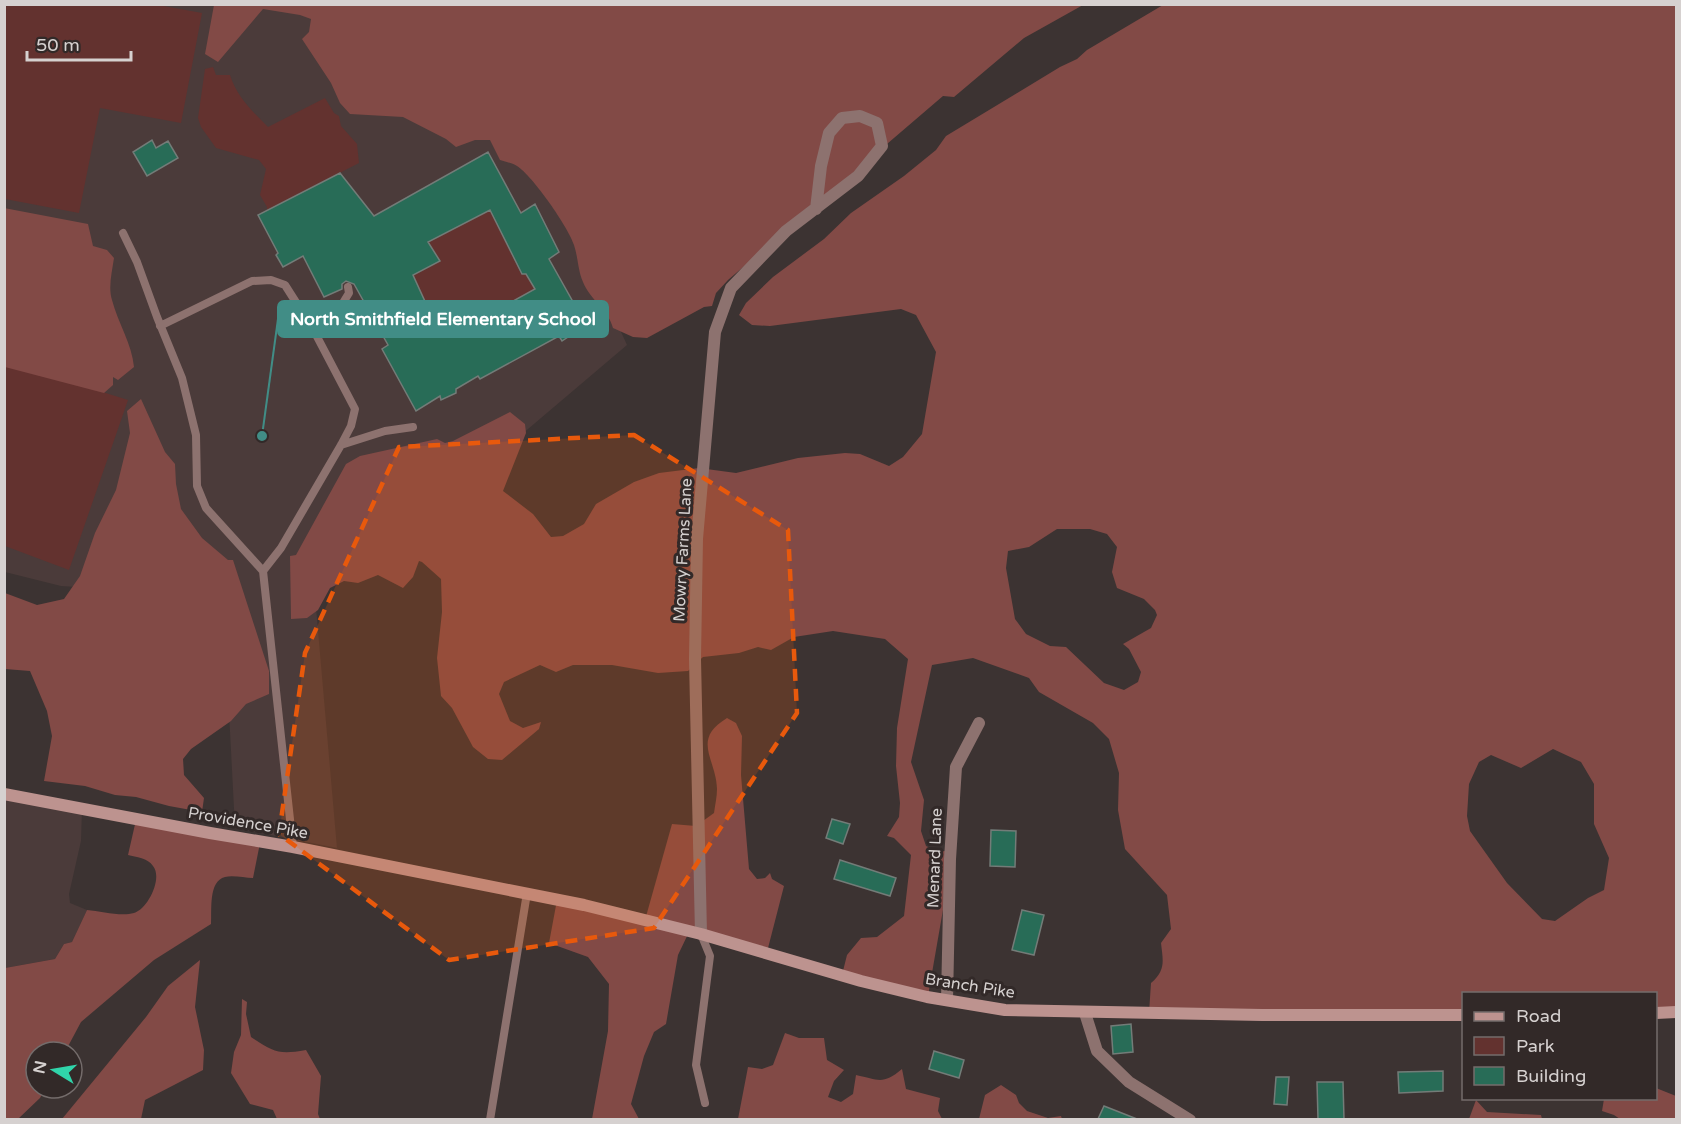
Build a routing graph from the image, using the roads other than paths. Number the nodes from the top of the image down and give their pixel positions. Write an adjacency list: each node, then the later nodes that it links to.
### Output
1 (816, 209): 1 (street, Mowry Farms Lane); 14 (street, Mowry Farms Lane)
2 (123, 233): 4 (lane)
3 (348, 286): 5 (lane)
4 (160, 326): 5 (lane); 8 (lane)
5 (313, 329): 7 (lane)
6 (413, 427): 7 (lane)
7 (340, 445): 8 (lane)
8 (263, 571): 11 (lane)
9 (979, 723): 15 (street, Menard Lane)
10 (4, 794): 11 (main road, Providence Pike)
11 (293, 847): 12 (main road, Providence Pike)
12 (486, 884): 13 (main road, Branch Pike)
13 (526, 894): 14 (main road, Branch Pike); 21 (lane)
14 (701, 934): 15 (main road, Branch Pike); 20 (lane)
15 (947, 1000): 18 (main road, Branch Pike)
16 (1657, 1012): 17 (main road)
17 (1677, 1012)
18 (1085, 1013): 19 (main road, Branch Pike); 22 (street)
19 (1462, 1015)
20 (705, 1103)
21 (490, 1119)
22 (1190, 1119)

